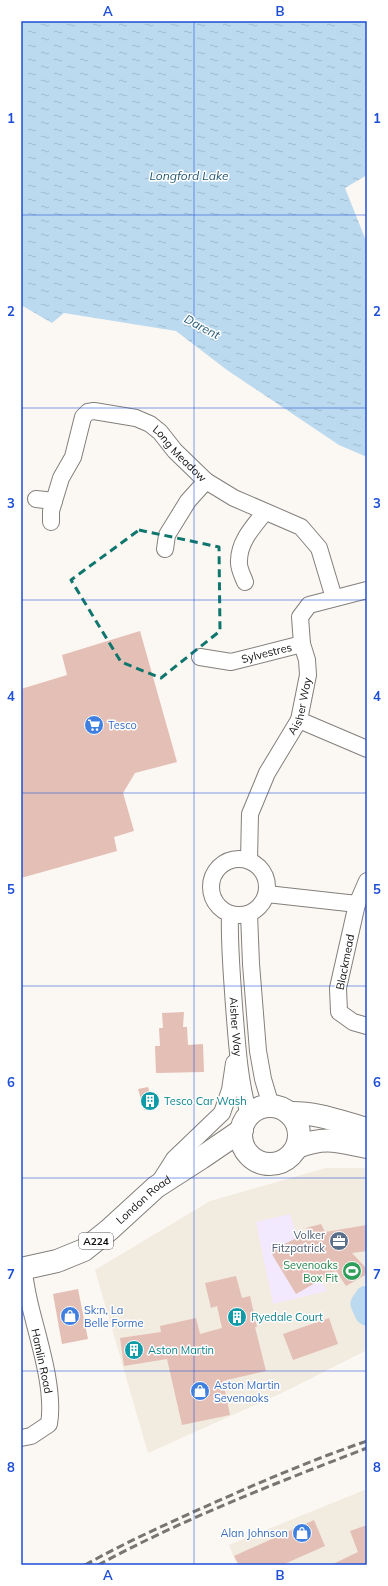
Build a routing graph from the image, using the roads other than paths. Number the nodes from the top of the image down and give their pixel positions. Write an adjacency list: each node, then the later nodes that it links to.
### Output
1 (206, 481): 3 (street, Long Meadow); 4 (street, Long Meadow); 6 (street)
2 (36, 499): 3 (street)
3 (54, 501): 5 (street, Long Meadow)
4 (265, 512): 7 (street); 9 (street, Long Meadow)
5 (52, 522)
6 (166, 549)
7 (245, 582)
8 (367, 590): 9 (street, Aisher Way)
9 (334, 598): 10 (street, Aisher Way)
10 (302, 644): 11 (street, Sylvestres); 12 (street, Aisher Way)
11 (200, 657)
12 (299, 720): 13 (street); 14 (street, Aisher Way)
13 (367, 749)
14 (249, 860): 16 (street); 18 (street)
15 (367, 881): 17 (street, Blackmead)
16 (267, 894): 17 (street); 19 (street)
17 (357, 904): 20 (street, Blackmead)
18 (230, 914): 19 (street); 21 (street, Aisher Way)
19 (249, 914): 22 (street, Aisher Way)
20 (367, 1026)
21 (237, 1046): 23 (street, Aisher Way); 29 (street)
22 (280, 1109): 23 (main road, London Road / A224); 24 (main road, London Road / A224); 25 (main road)
23 (246, 1123): 27 (main road); 28 (main road, London Road / A224)
24 (367, 1129)
25 (297, 1147): 26 (main road, London Road / A224); 27 (main road, London Road / A224)
26 (367, 1147)
27 (250, 1155): 28 (main road, London Road / A224)
28 (201, 1158): 29 (main road, London Road / A224)
29 (156, 1186): 30 (main road, London Road / A224)
30 (22, 1268): 31 (street, Hamlin Road)
31 (21, 1438)

